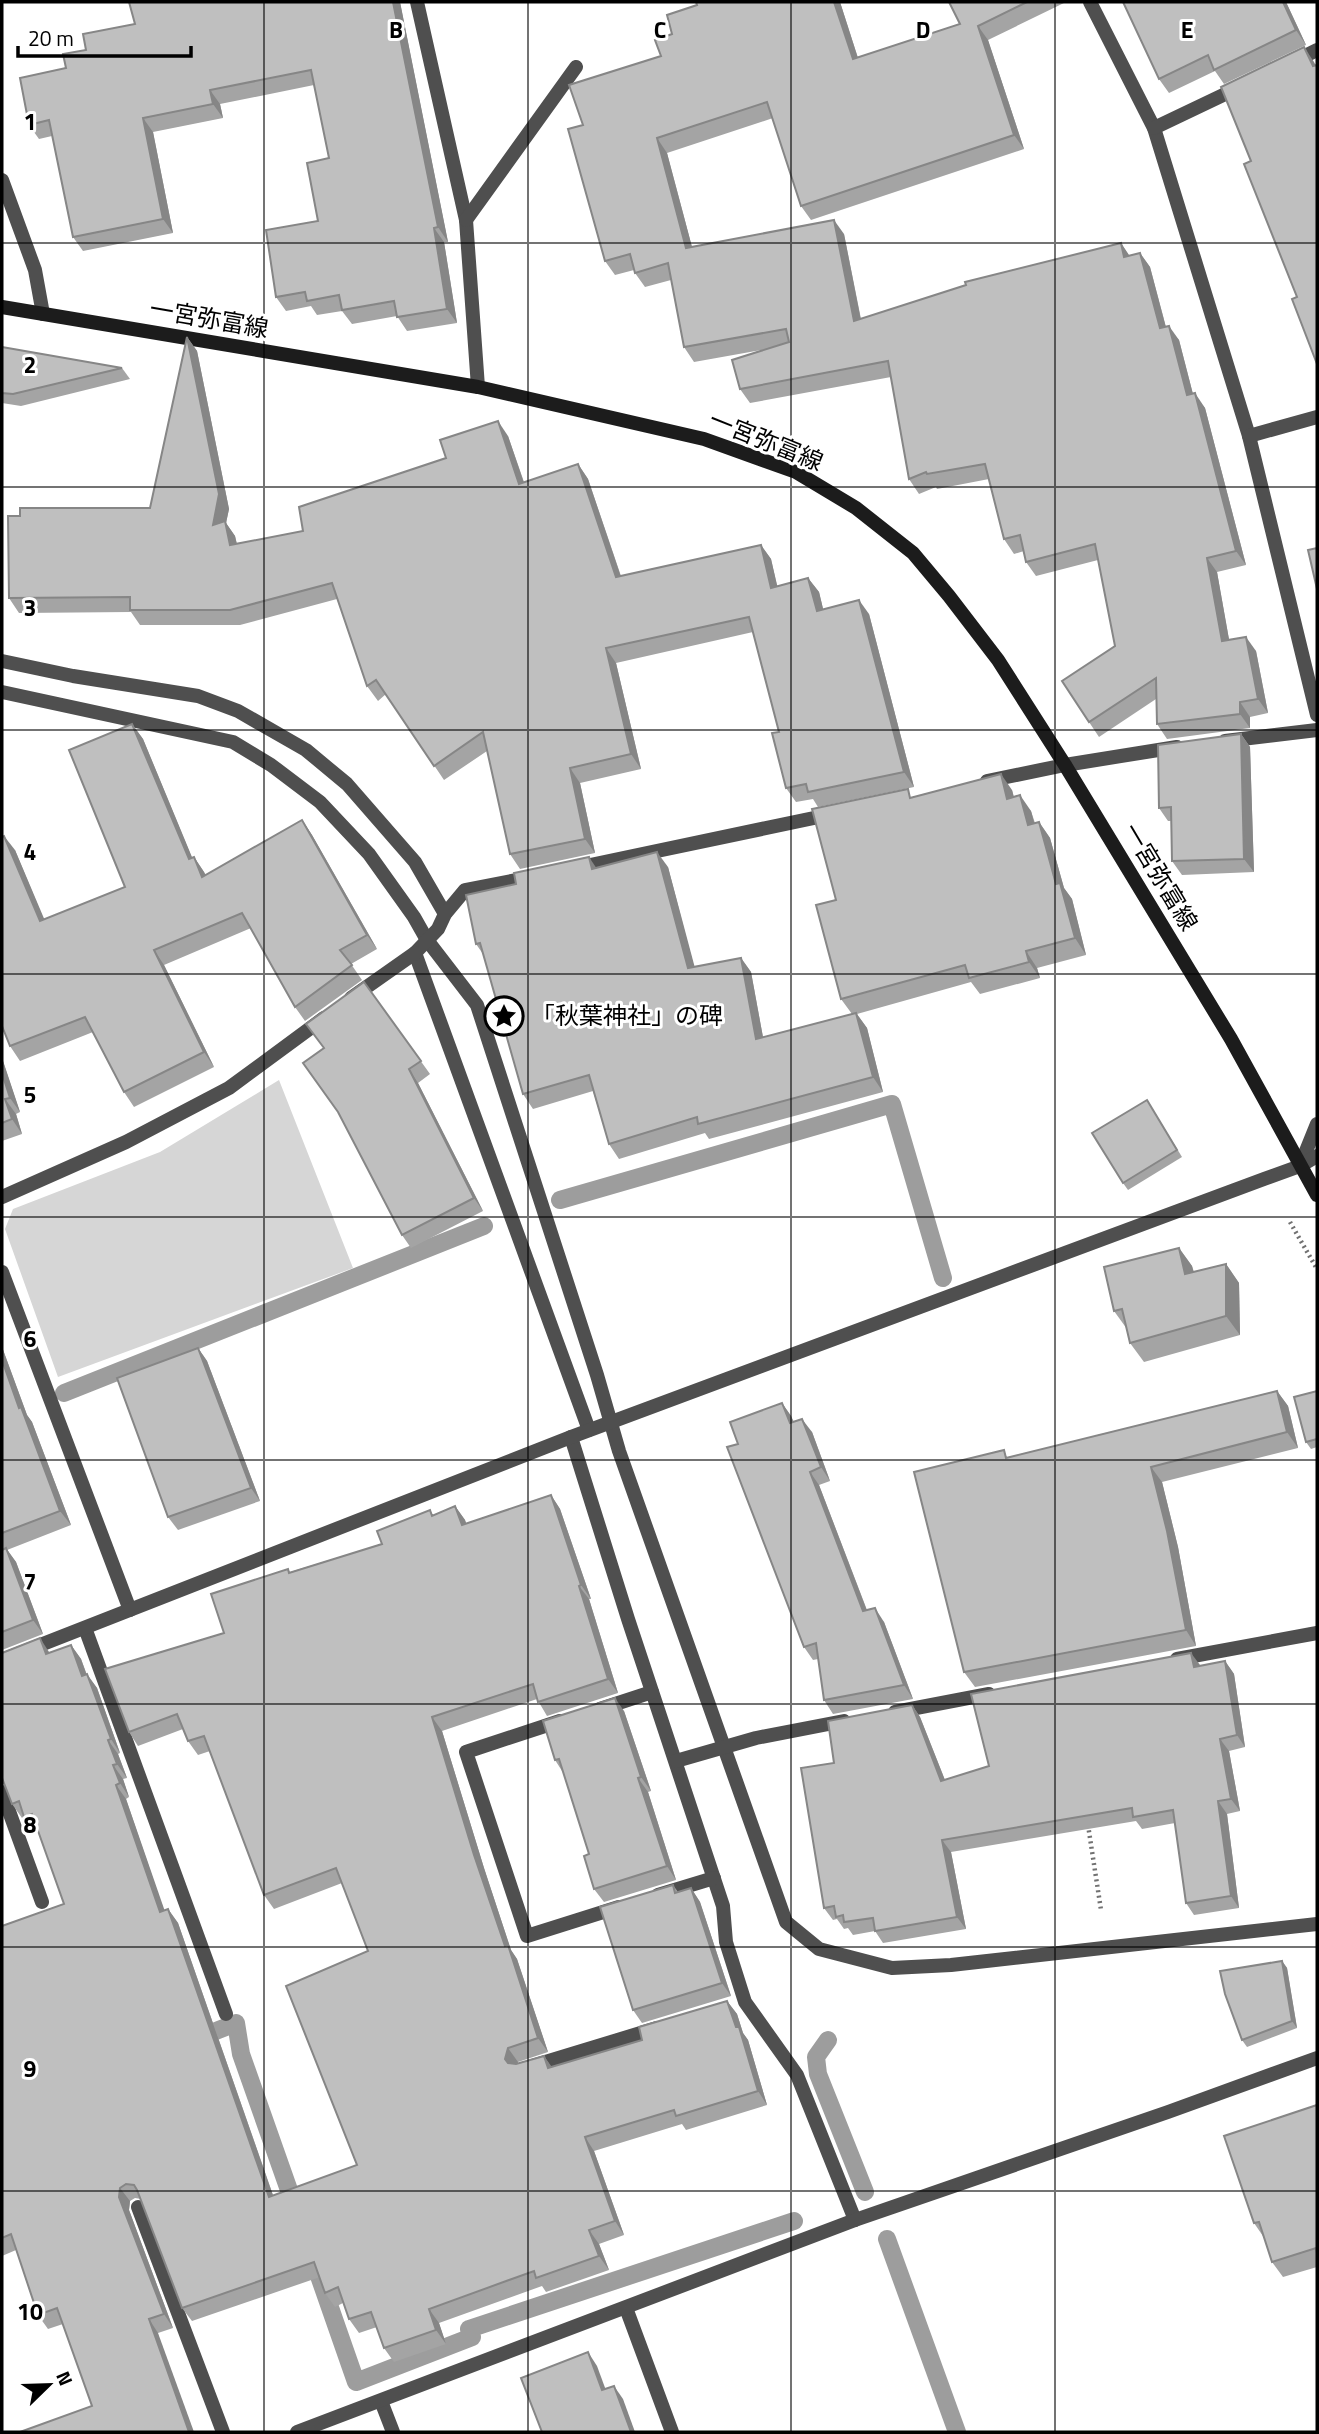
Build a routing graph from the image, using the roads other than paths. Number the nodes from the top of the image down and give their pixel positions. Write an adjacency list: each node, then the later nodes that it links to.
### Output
1 (417, 2): 9 (street)
2 (1090, 2): 7 (street)
3 (1317, 50): 5 (street)
4 (576, 68): 9 (street)
5 (1280, 68)
6 (1254, 80): 7 (street)
7 (1154, 128): 14 (street)
8 (2, 180): 11 (street)
9 (466, 220): 12 (street)
10 (2, 307): 11 (main road, 一宮弥富線)
11 (43, 314): 12 (main road, 一宮弥富線)
12 (478, 387): 19 (main road, 一宮弥富線)
13 (1317, 417): 14 (street)
14 (1249, 436): 17 (street)
15 (2, 661): 22 (street)
16 (2, 692): 23 (street)
17 (1317, 715)
18 (1317, 730): 19 (street)
19 (1065, 765): 20 (street); 27 (main road, 一宮弥富線)
20 (970, 785)
21 (846, 811): 22 (street)
22 (445, 914): 23 (street)
23 (427, 940): 24 (street); 31 (street)
24 (415, 953): 29 (street); 32 (street)
25 (1317, 1124): 27 (street)
26 (1317, 1156): 27 (street)
27 (1300, 1166): 28 (main road, 一宮弥富線); 31 (street)
28 (1317, 1195)
29 (2, 1197)
30 (2, 1272): 34 (street)
31 (610, 1423): 32 (street); 41 (street)
32 (589, 1430): 33 (street)
33 (571, 1437): 34 (street); 39 (street)
34 (130, 1609): 35 (street)
35 (85, 1628): 37 (street); 47 (street)
36 (1317, 1633): 38 (street)
37 (2, 1660)
38 (1158, 1662)
39 (652, 1692): 42 (street); 44 (street)
40 (998, 1693): 41 (street)
41 (723, 1747): 42 (street); 46 (street)
42 (676, 1761): 44 (street)
43 (2, 1792): 45 (street)
44 (714, 1878): 52 (street)
45 (42, 1902)
46 (1317, 1924)
47 (226, 2014)
48 (667, 2025): 50 (street)
49 (1317, 2057): 52 (street)
50 (524, 2069)
51 (138, 2207): 55 (street)
52 (855, 2220): 53 (street)
53 (626, 2308): 54 (street); 58 (street)
54 (381, 2401): 56 (street); 57 (street)
55 (223, 2432)
56 (297, 2432)
57 (393, 2432)
58 (672, 2432)

